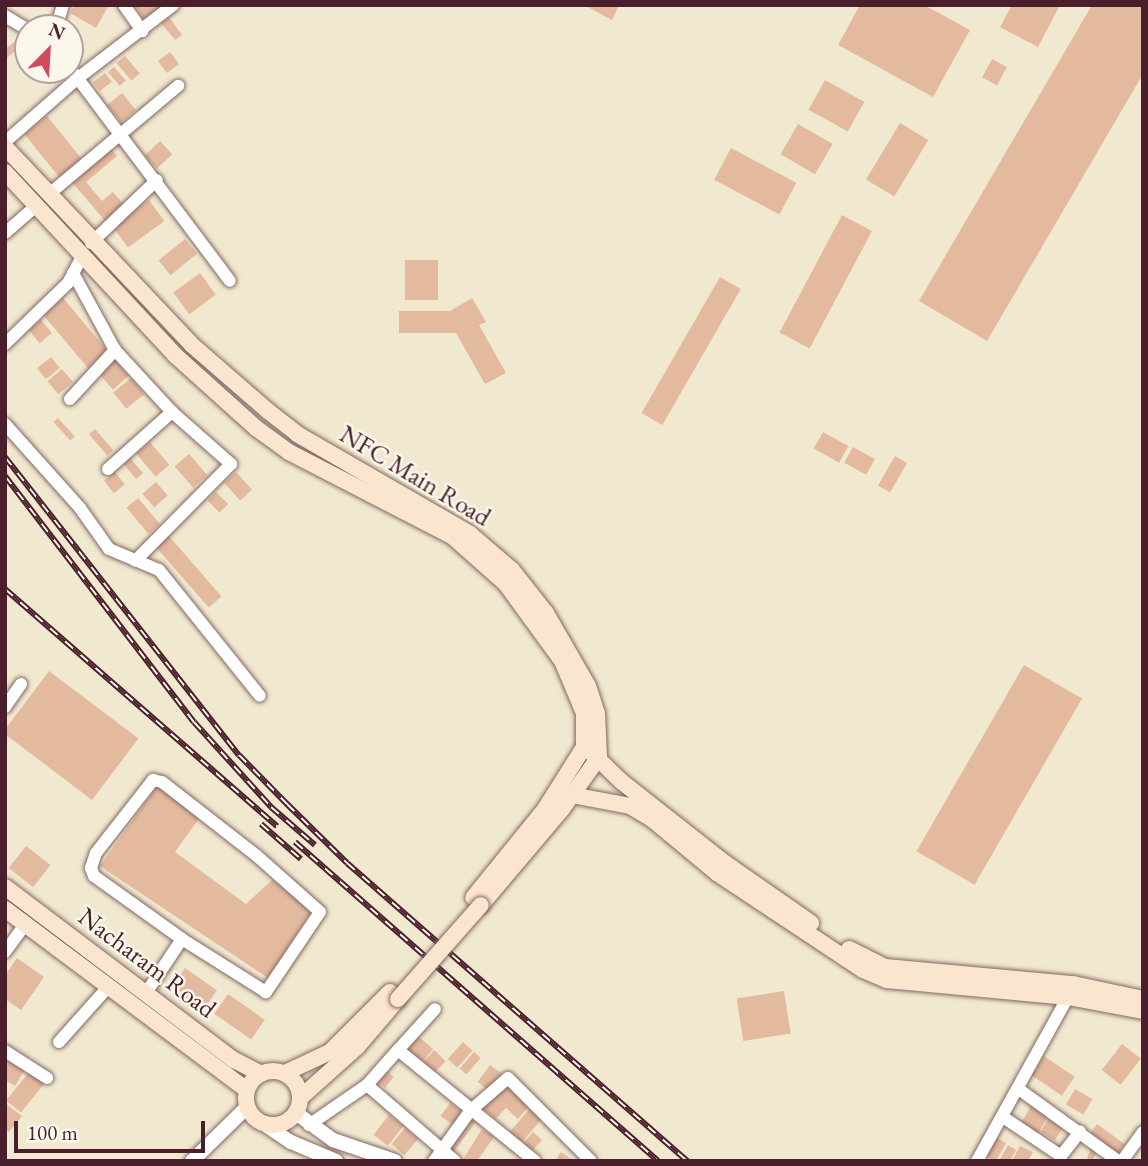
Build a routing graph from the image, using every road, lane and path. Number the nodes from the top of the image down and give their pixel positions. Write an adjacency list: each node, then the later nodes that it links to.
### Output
1 (124, 5): 3 (street)
2 (173, 5): 3 (street)
3 (142, 31): 4 (street)
4 (84, 67)
5 (63, 84): 9 (street)
6 (82, 84): 8 (street)
7 (178, 86): 8 (street)
8 (120, 134): 11 (street); 12 (street)
9 (5, 144): 12 (main road, NFC Main Road)
10 (5, 172): 13 (main road, NFC Main Road)
11 (158, 180): 15 (street); 18 (street)
12 (48, 195): 15 (main road, NFC Main Road)
13 (35, 207): 14 (street); 16 (main road, NFC Main Road)
14 (5, 233)
15 (91, 243): 30 (main road, NFC Main Road)
16 (82, 257): 17 (street); 29 (main road, NFC Main Road)
17 (74, 273): 19 (street); 20 (street)
18 (230, 281)
19 (5, 344)
20 (115, 350): 21 (street); 22 (street)
21 (70, 399)
22 (172, 412): 24 (street); 25 (street)
23 (5, 424): 25 (street)
24 (108, 470)
25 (135, 561): 27 (street)
26 (22, 684): 28 (street)
27 (260, 696)
28 (5, 707)
29 (584, 747): 30 (main road); 31 (main road)
30 (599, 757): 31 (main road); 41 (main road)
31 (565, 794): 38 (main road, bridge); 39 (main road)
32 (5, 887): 40 (main road, Nacharam Road)
33 (5, 909): 34 (main road, Nacharam Road)
34 (26, 923): 36 (street); 37 (main road, Nacharam Road)
35 (182, 939): 35 (street); 40 (street)
36 (5, 952)
37 (110, 986): 40 (main road, Nacharam Road); 44 (street)
38 (394, 995): 47 (main road); 53 (main road)
39 (1068, 997): 43 (main road); 52 (street)
40 (146, 999): 48 (main road, Nacharam Road); 51 (main road, Nacharam Road)
41 (1143, 999)
42 (435, 1009): 45 (street)
43 (1143, 1011)
44 (59, 1042)
45 (398, 1050): 50 (street); 55 (street)
46 (5, 1051): 49 (street)
47 (285, 1073): 48 (main road); 53 (main road)
48 (261, 1074): 51 (main road)
49 (47, 1078)
50 (367, 1085): 57 (street); 61 (street)
51 (246, 1089): 54 (main road)
52 (1020, 1090): 56 (street); 59 (street)
53 (298, 1106): 57 (street); 58 (main road)
54 (246, 1108): 58 (main road); 62 (street)
55 (470, 1111): 61 (street); 67 (street); 68 (street)
56 (1003, 1116): 59 (street); 69 (street)
57 (309, 1125): 64 (street)
58 (267, 1126): 63 (street)
59 (1080, 1132): 70 (street)
60 (1141, 1139): 70 (street)
61 (440, 1147): 65 (street); 66 (street)
62 (192, 1161)
63 (336, 1161)
64 (395, 1161)
65 (434, 1161)
66 (455, 1161)
67 (535, 1161)
68 (591, 1161)
69 (977, 1161)
70 (1120, 1161)

